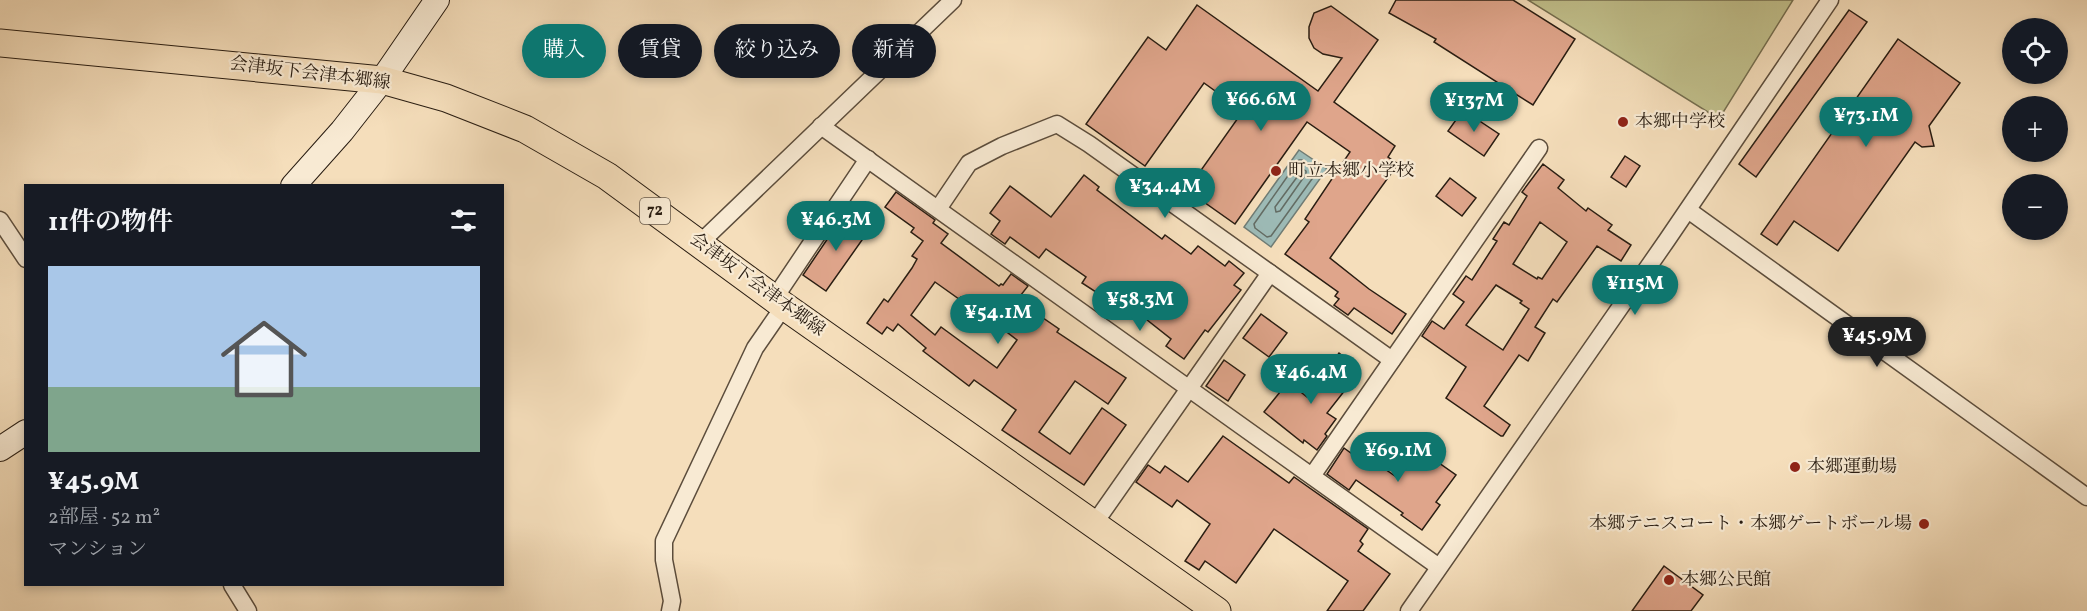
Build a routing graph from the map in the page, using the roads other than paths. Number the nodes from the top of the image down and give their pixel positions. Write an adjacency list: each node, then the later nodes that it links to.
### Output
1 (437, 0): 5 (main road)
2 (953, 0): 6 (street)
3 (1830, 0): 11 (street)
4 (0, 43): 5 (main road, 会津坂下会津本郷線 / 72)
5 (382, 80): 9 (main road); 13 (main road, 会津坂下会津本郷線 / 72)
6 (821, 126): 8 (street); 13 (street)
7 (1539, 148): 17 (street)
8 (868, 159): 10 (street); 16 (street)
9 (295, 184)
10 (938, 209): 15 (street); 18 (street)
11 (1688, 210): 22 (street); 24 (street)
12 (0, 220): 14 (street)
13 (700, 243): 16 (main road, 会津坂下会津本郷線 / 72)
14 (24, 256)
15 (1270, 273): 17 (street); 18 (street)
16 (779, 302): 23 (main road, 会津坂下会津本郷線 / 72); 27 (street)
17 (1392, 360): 21 (street)
18 (1189, 388): 21 (street); 23 (street)
19 (24, 433): 20 (main road)
20 (0, 449)
21 (1312, 476): 24 (street)
22 (2087, 497)
23 (1094, 524): 28 (main road, 会津坂下会津本郷線 / 72)
24 (1439, 567): 29 (street)
25 (233, 586): 26 (street)
26 (248, 611)
27 (670, 611)
28 (1217, 611)
29 (1409, 611)

